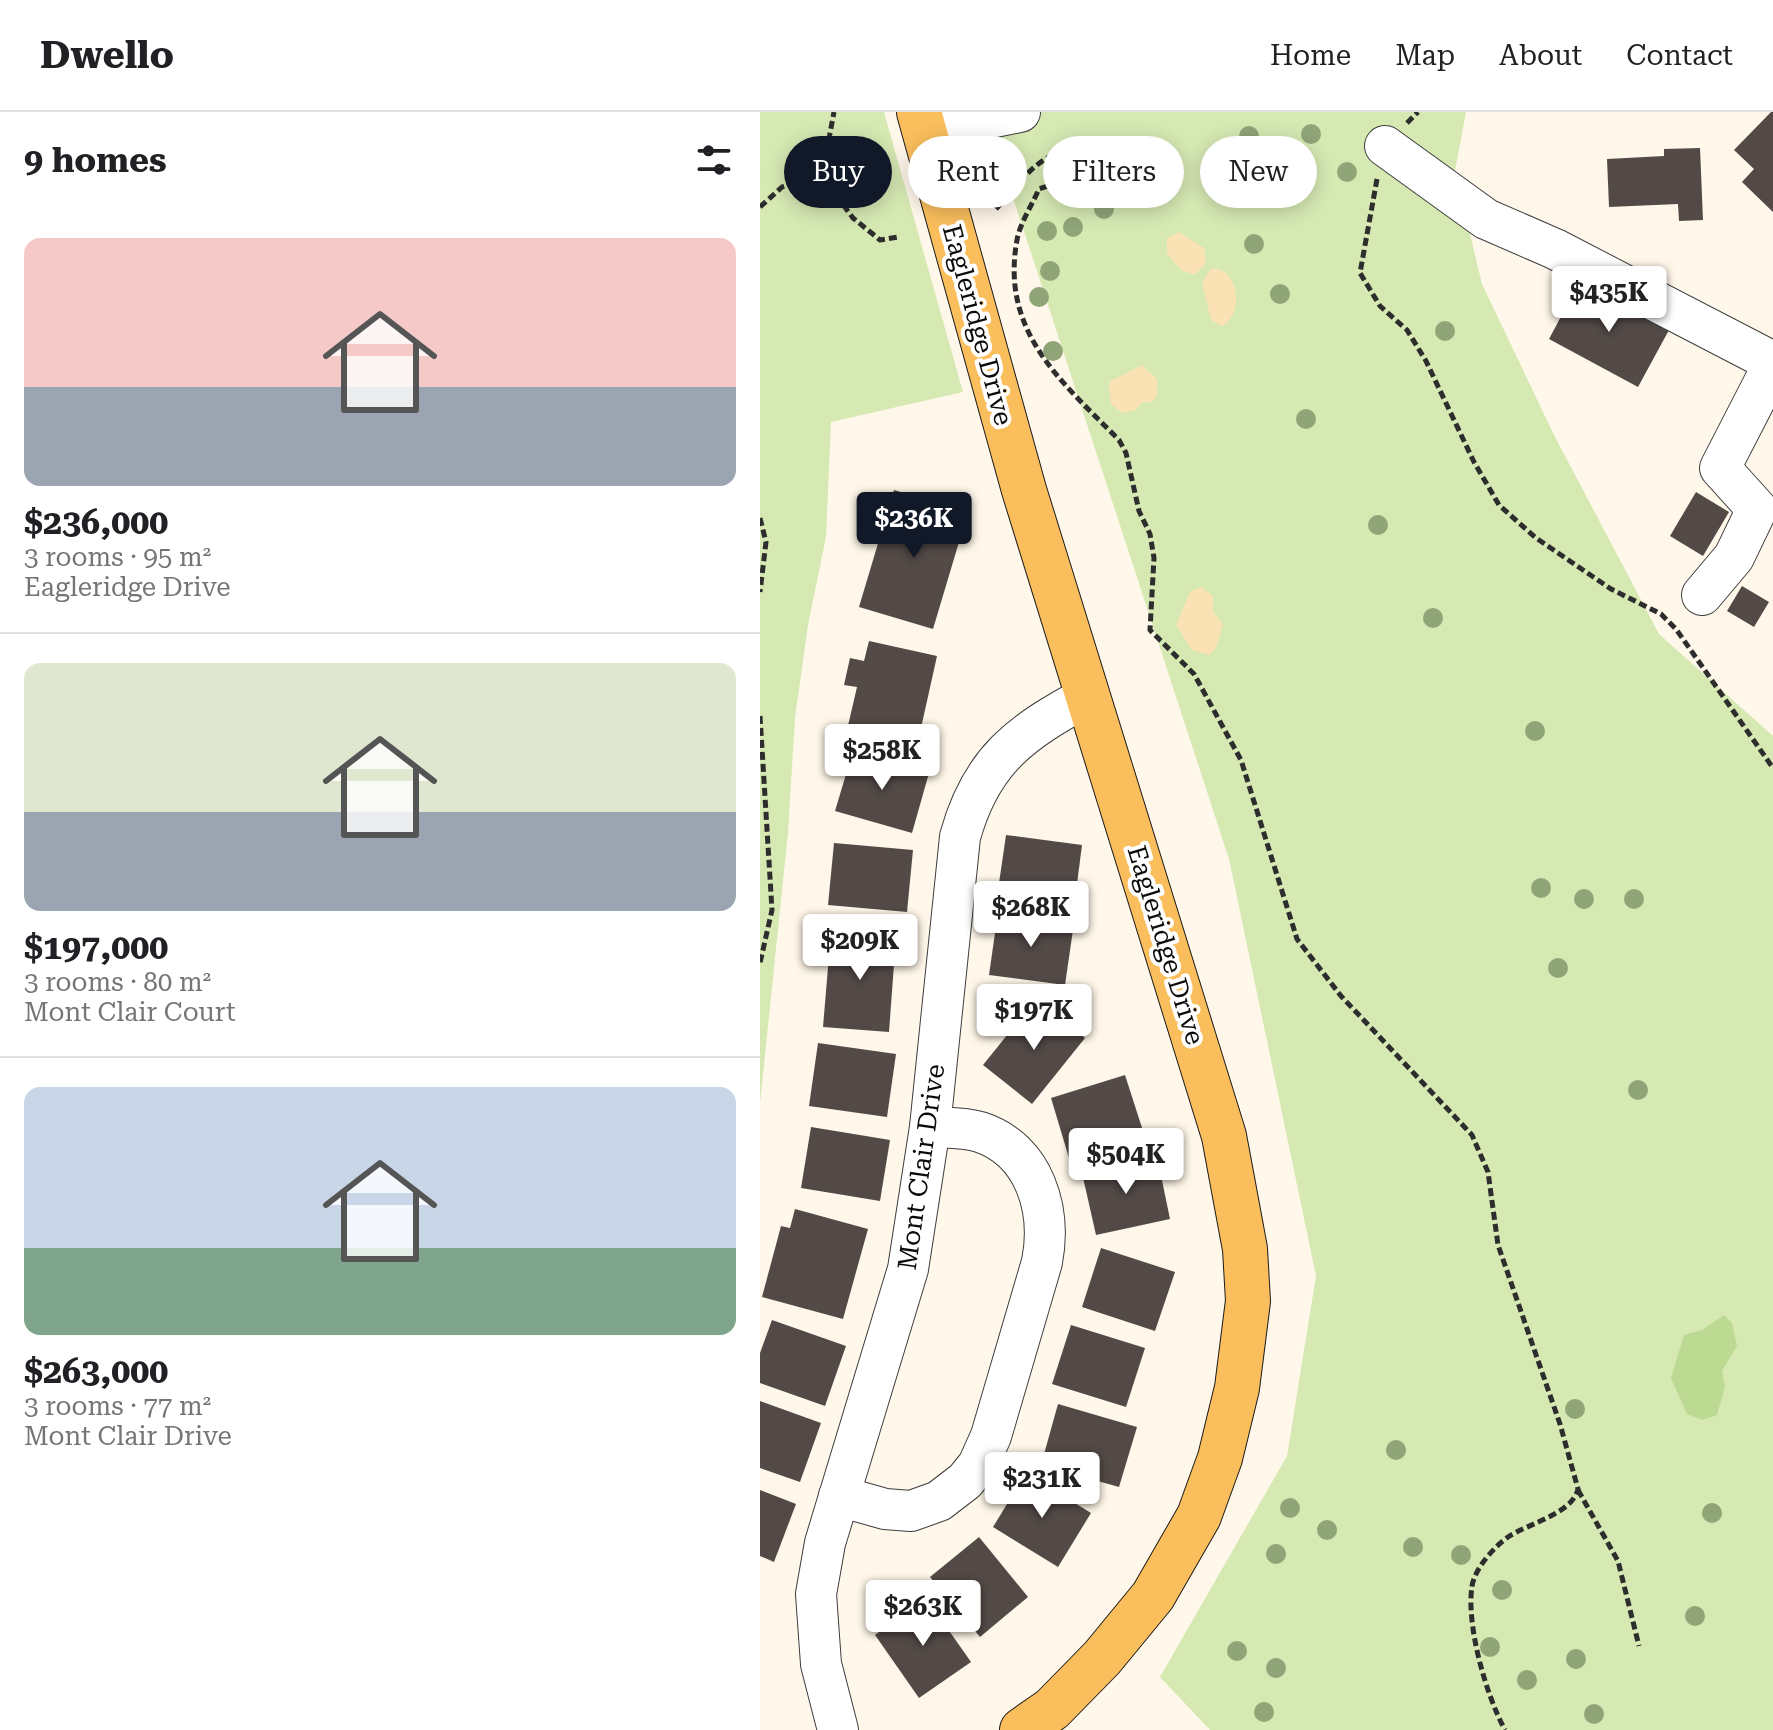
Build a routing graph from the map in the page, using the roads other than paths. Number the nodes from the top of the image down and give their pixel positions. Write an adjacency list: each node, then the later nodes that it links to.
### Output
1 (1020, 112): 2 (street)
2 (922, 122): 6 (main road, Eagleridge Drive)
3 (1385, 146): 4 (street)
4 (1773, 364): 5 (street)
5 (1702, 595)
6 (1088, 696): 7 (street, Mont Clair Drive); 10 (main road, Eagleridge Drive)
7 (930, 1127): 8 (street, Mont Clair Drive); 8 (street)
8 (839, 1496): 9 (street, Mont Clair Drive)
9 (838, 1730)
10 (1022, 1730)

